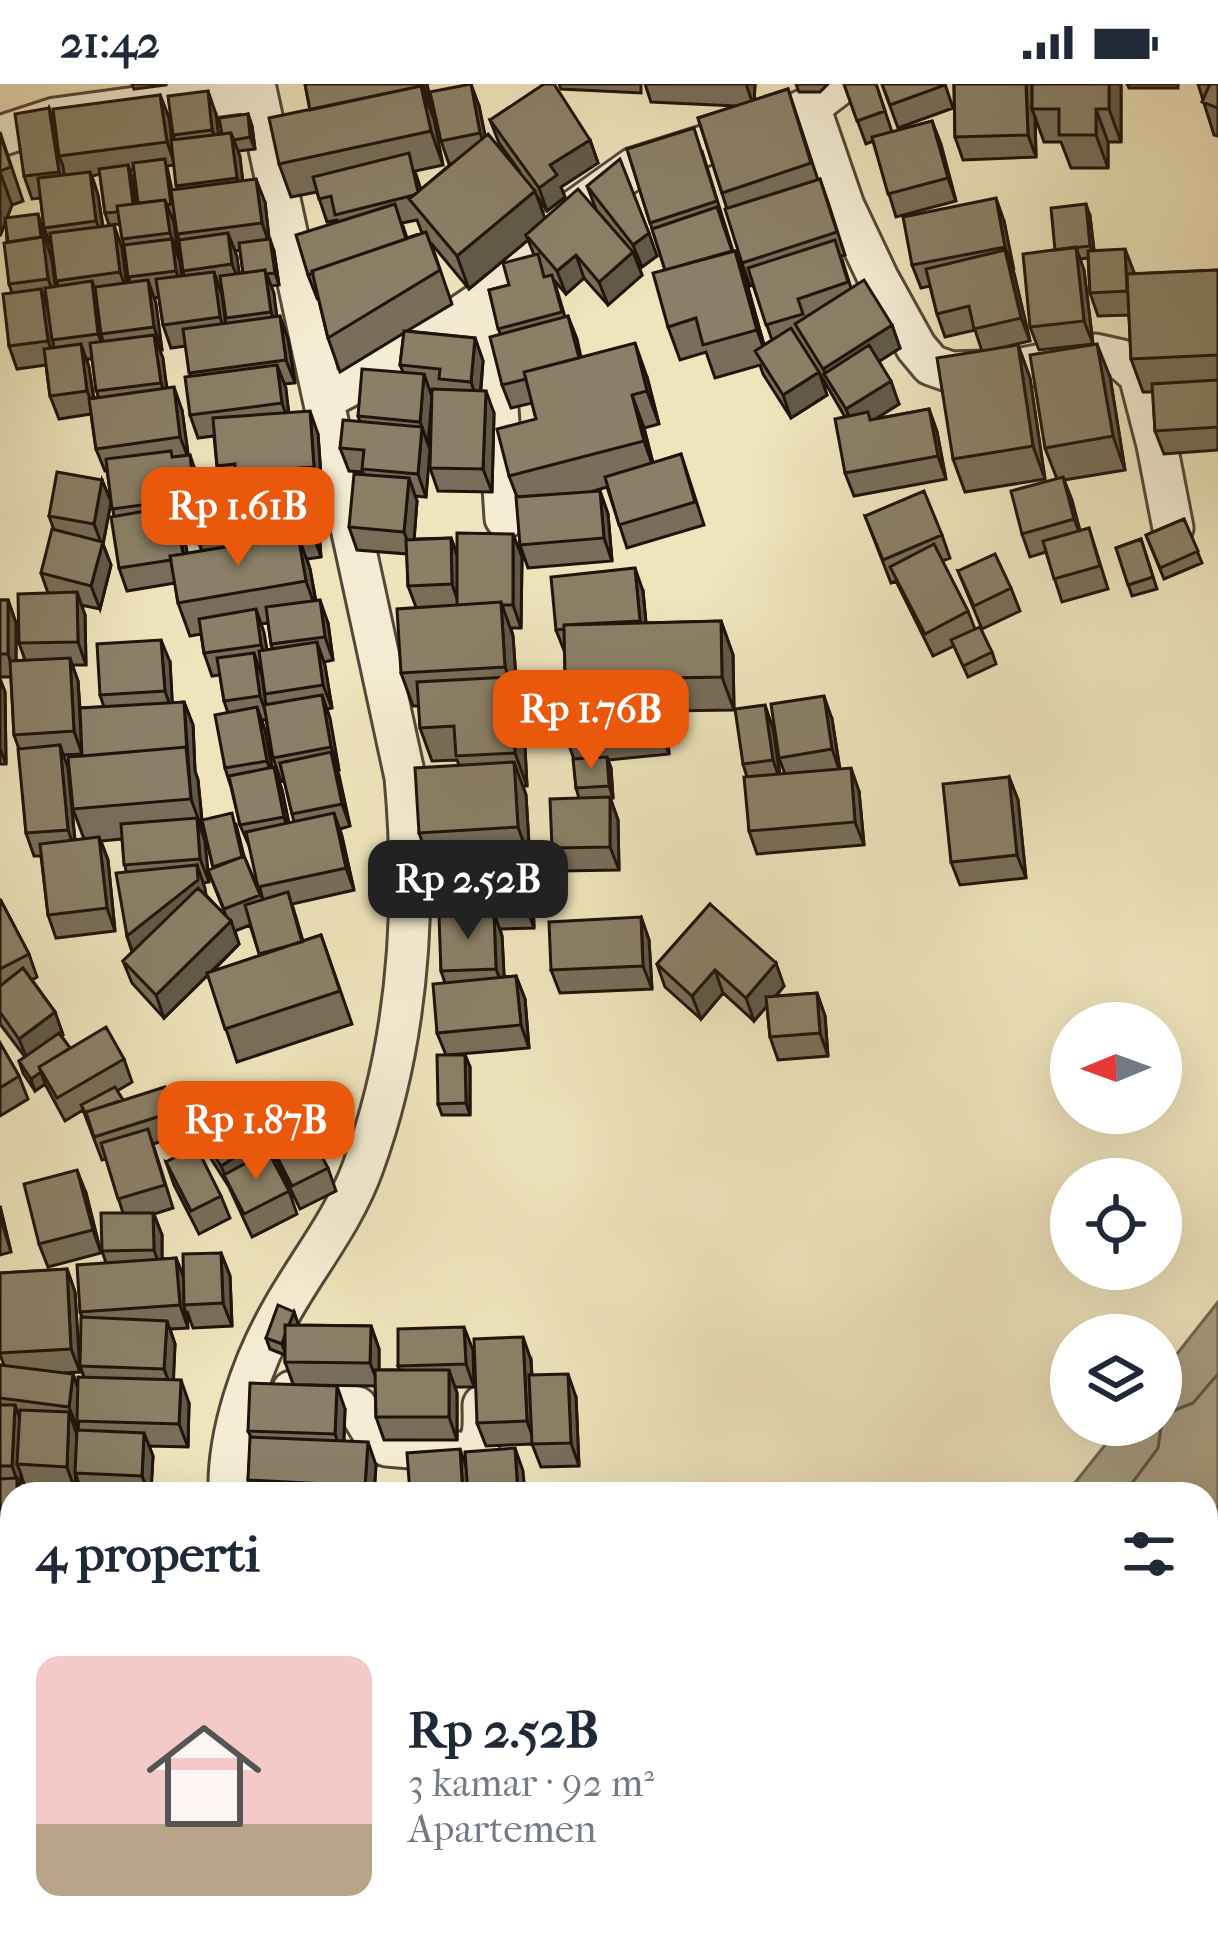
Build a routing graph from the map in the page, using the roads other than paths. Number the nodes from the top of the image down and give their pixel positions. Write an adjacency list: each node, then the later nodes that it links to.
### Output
1 (772, 84): 4 (street)
2 (255, 87): 5 (street); 7 (street)
3 (825, 96): 4 (street); 9 (street)
4 (773, 124): 6 (street)
5 (0, 136)
6 (479, 303): 7 (street); 8 (street)
7 (325, 399): 10 (street)
8 (506, 518)
9 (1173, 528)
10 (251, 1382): 11 (street); 12 (street)
11 (483, 1405)
12 (231, 1482)

